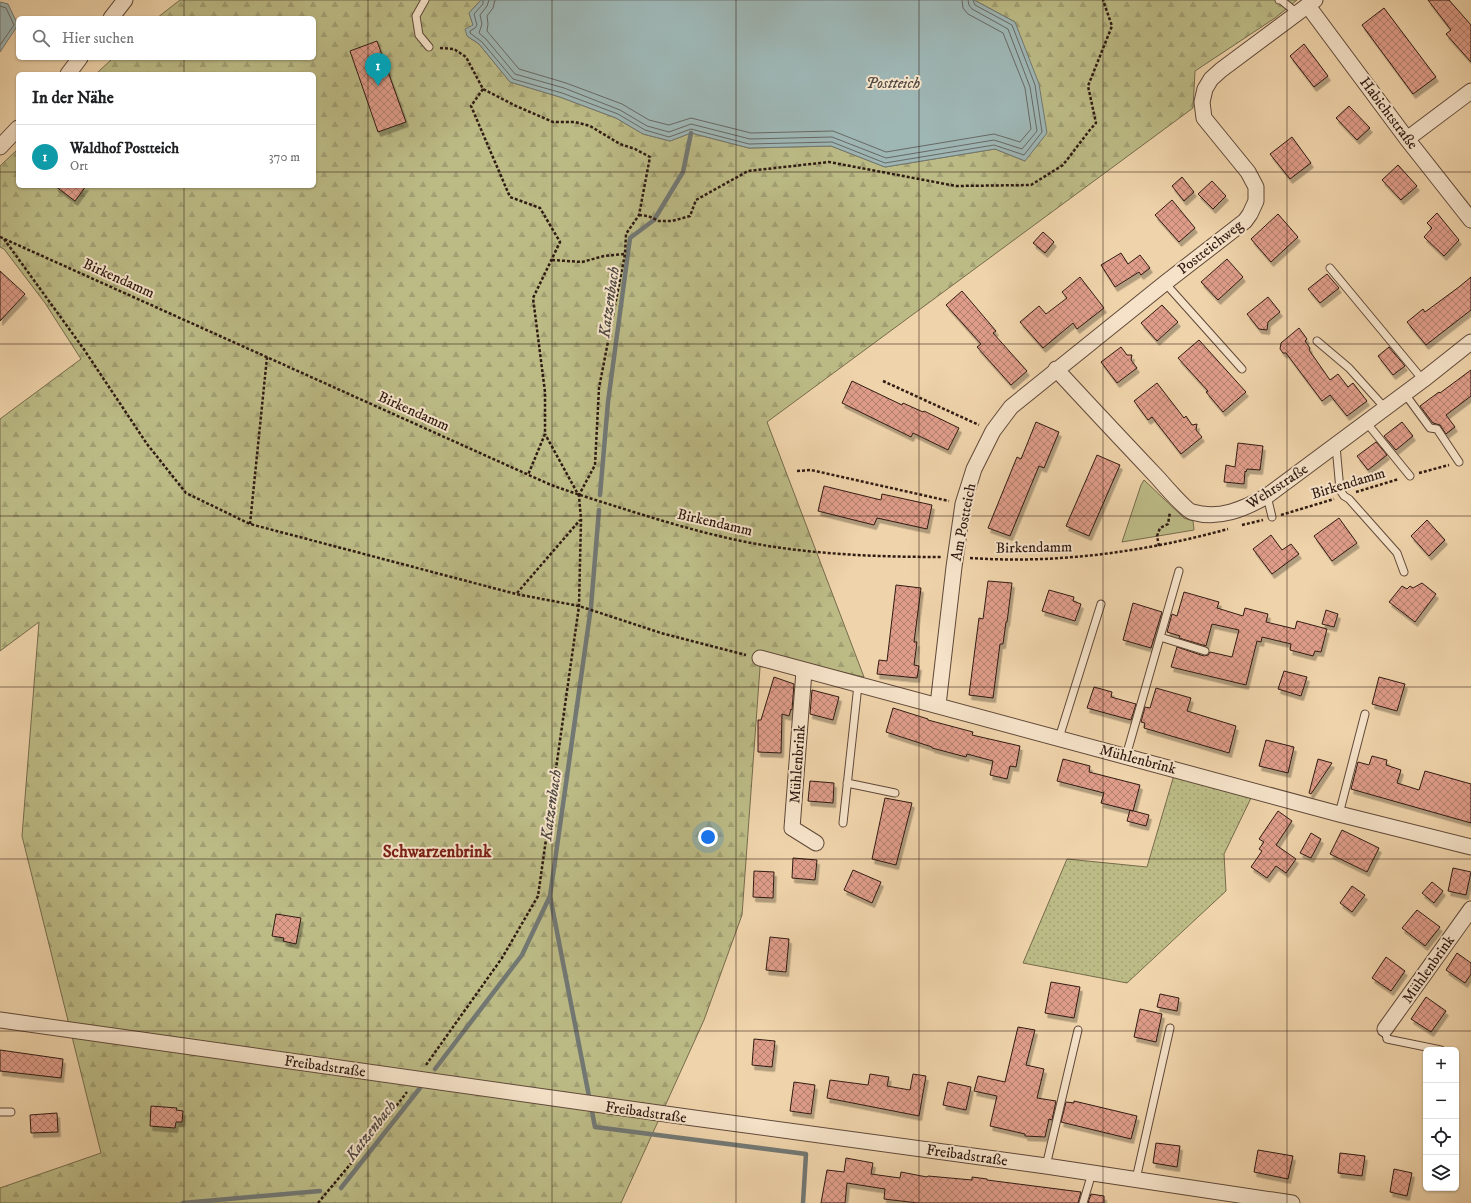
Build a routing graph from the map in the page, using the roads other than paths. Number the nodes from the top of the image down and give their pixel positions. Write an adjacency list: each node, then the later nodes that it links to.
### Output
1 (125, 0): 5 (street)
2 (425, 0): 6 (lane)
3 (1279, 0): 4 (lane)
4 (1306, 6): 11 (street, Habichtstraße); 15 (street, Postteichweg)
5 (113, 16)
6 (429, 47)
7 (78, 60): 8 (street)
8 (70, 72)
9 (1471, 91): 11 (street)
10 (16, 130): 12 (street)
11 (1408, 139): 13 (street, Habichtstraße)
12 (0, 147)
13 (1471, 220)
14 (1330, 268): 20 (lane)
15 (1165, 282): 18 (street, Postteichweg); 19 (lane)
16 (1318, 342): 22 (lane)
17 (1471, 342): 20 (street, Wehrstraße)
18 (1056, 369): 27 (street, Wehrstraße); 37 (street, Am Postteich)
19 (1242, 369)
20 (1423, 380): 21 (street, Wehrstraße)
21 (1405, 394): 22 (street, Wehrstraße); 25 (lane)
22 (1385, 408): 23 (street, Wehrstraße)
23 (1366, 422): 24 (street, Wehrstraße); 26 (lane)
24 (1336, 444): 27 (street, Wehrstraße); 30 (lane)
25 (1459, 462)
26 (1410, 476)
27 (1267, 496): 28 (lane)
28 (1272, 517)
29 (1179, 571): 32 (lane)
30 (1404, 572)
31 (1101, 604): 39 (lane)
32 (1160, 637): 33 (lane); 40 (lane)
33 (1205, 651)
34 (760, 658): 35 (street, Mühlenbrink)
35 (804, 671): 36 (street, Mühlenbrink); 45 (street, Mühlenbrink)
36 (858, 685): 37 (street, Mühlenbrink); 41 (lane)
37 (938, 705): 39 (street, Mühlenbrink)
38 (1365, 714): 43 (lane)
39 (1059, 738): 40 (street, Mühlenbrink)
40 (1126, 756): 43 (street, Mühlenbrink)
41 (848, 783): 42 (lane); 44 (lane)
42 (895, 793)
43 (1339, 814): 46 (street, Mühlenbrink)
44 (843, 823)
45 (816, 843)
46 (1471, 847)
47 (1471, 909): 50 (street, Mühlenbrink)
48 (0, 1020): 55 (street, Freibadstraße)
49 (1170, 1028): 57 (lane)
50 (1385, 1029): 52 (lane)
51 (1078, 1030): 55 (lane)
52 (1426, 1047)
53 (0, 1112): 54 (lane)
54 (11, 1112)
55 (1046, 1166): 56 (street, Freibadstraße)
56 (1092, 1173): 57 (street, Freibadstraße); 59 (lane)
57 (1136, 1179): 58 (street, Freibadstraße)
58 (1223, 1198): 60 (street, Freibadstraße)
59 (1083, 1203)
60 (1292, 1203)

